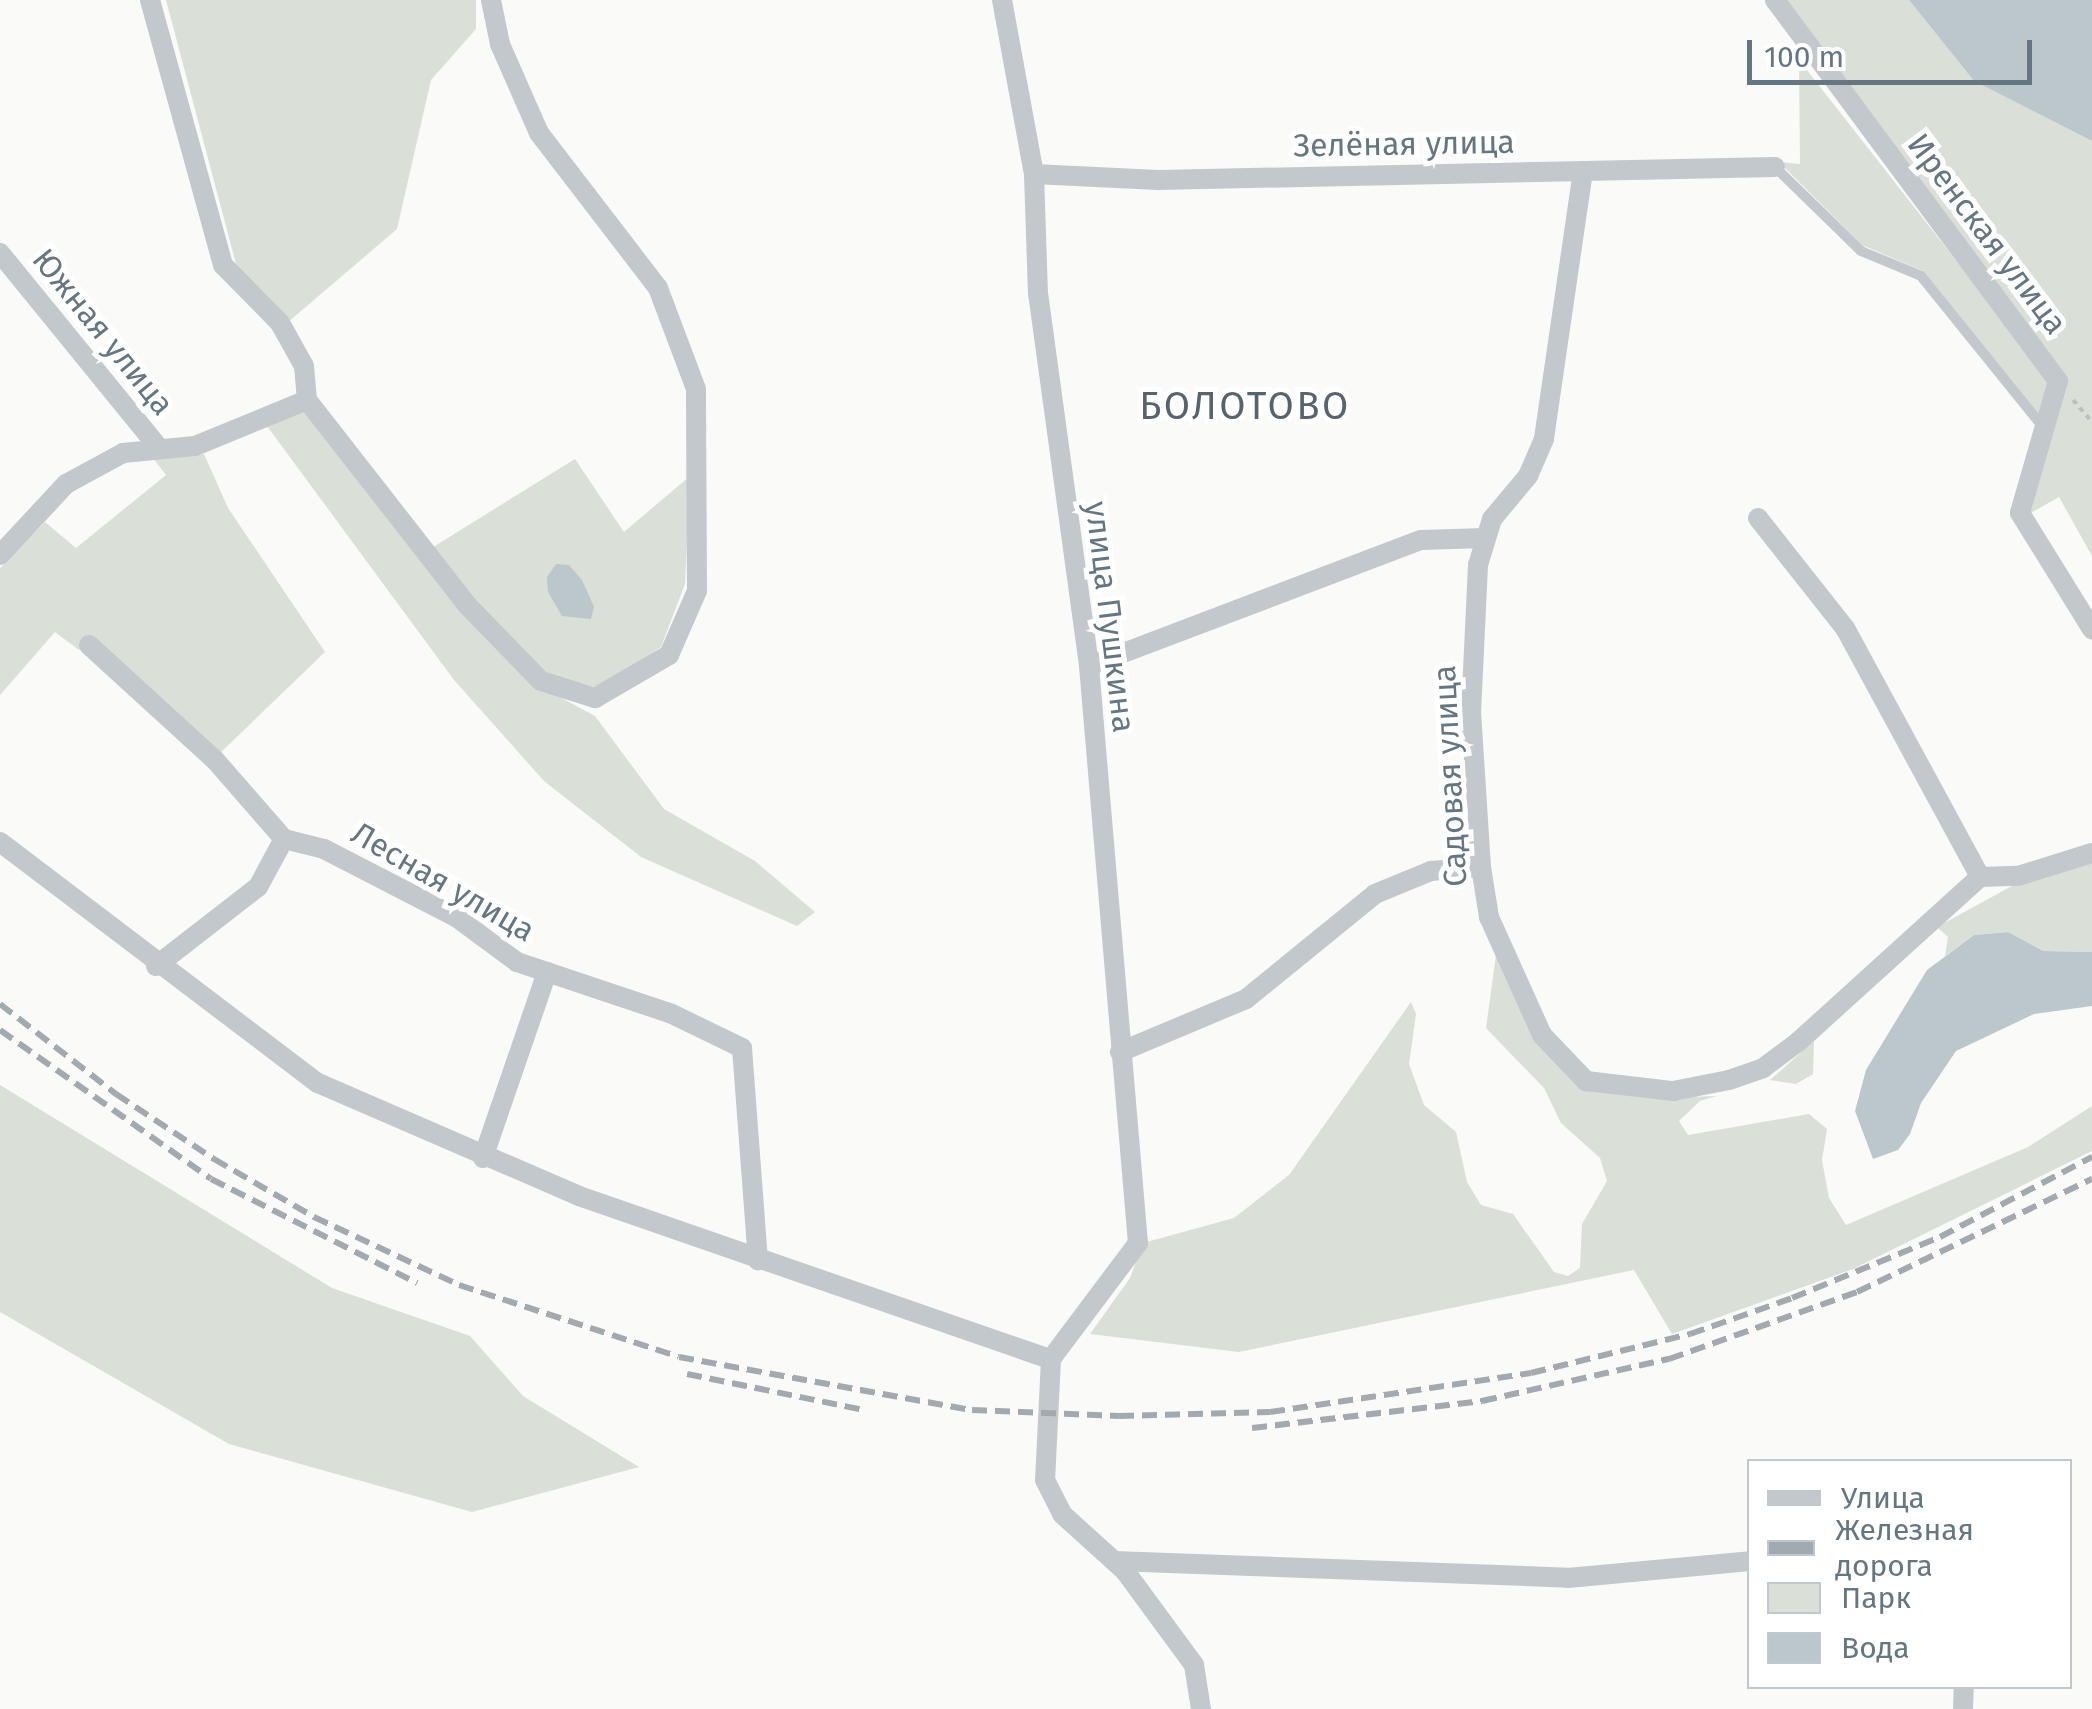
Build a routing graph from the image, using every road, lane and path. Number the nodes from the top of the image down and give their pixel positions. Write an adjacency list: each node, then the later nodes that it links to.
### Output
1 (150, 0): 10 (street)
2 (491, 0): 10 (street)
3 (1002, 0): 7 (street, улица Пушкина)
4 (1776, 0): 9 (street, Иренская улица)
5 (1775, 167): 6 (street, Зелёная улица); 12 (lane)
6 (1583, 171): 7 (street, Зелёная улица); 15 (street, Садовая улица)
7 (1034, 174): 19 (street, улица Пушкина)
8 (0, 254): 13 (street, Южная улица)
9 (2058, 381): 11 (path); 12 (street, Иренская улица)
10 (307, 400): 13 (street)
11 (2092, 422)
12 (2044, 429): 17 (street, Иренская улица)
13 (160, 449): 16 (street)
14 (1758, 518): 24 (street)
15 (1485, 538): 19 (street); 23 (street, Садовая улица)
16 (0, 554)
17 (2092, 629)
18 (90, 645): 20 (street)
19 (1090, 666): 27 (street, улица Пушкина)
20 (284, 838): 25 (street); 26 (street, Лесная улица)
21 (0, 842): 25 (street)
22 (2092, 853): 24 (street)
23 (1481, 866): 24 (street, Садовая улица); 27 (street)
24 (1980, 877)
25 (156, 966): 28 (street)
26 (547, 972): 28 (street); 29 (street, Лесная улица)
27 (1120, 1052): 30 (street, улица Пушкина)
28 (483, 1158): 29 (street)
29 (758, 1260): 30 (street)
30 (1051, 1359): 31 (street)
31 (1114, 1560): 32 (street); 33 (street)
32 (1747, 1560)
33 (1200, 1709)

